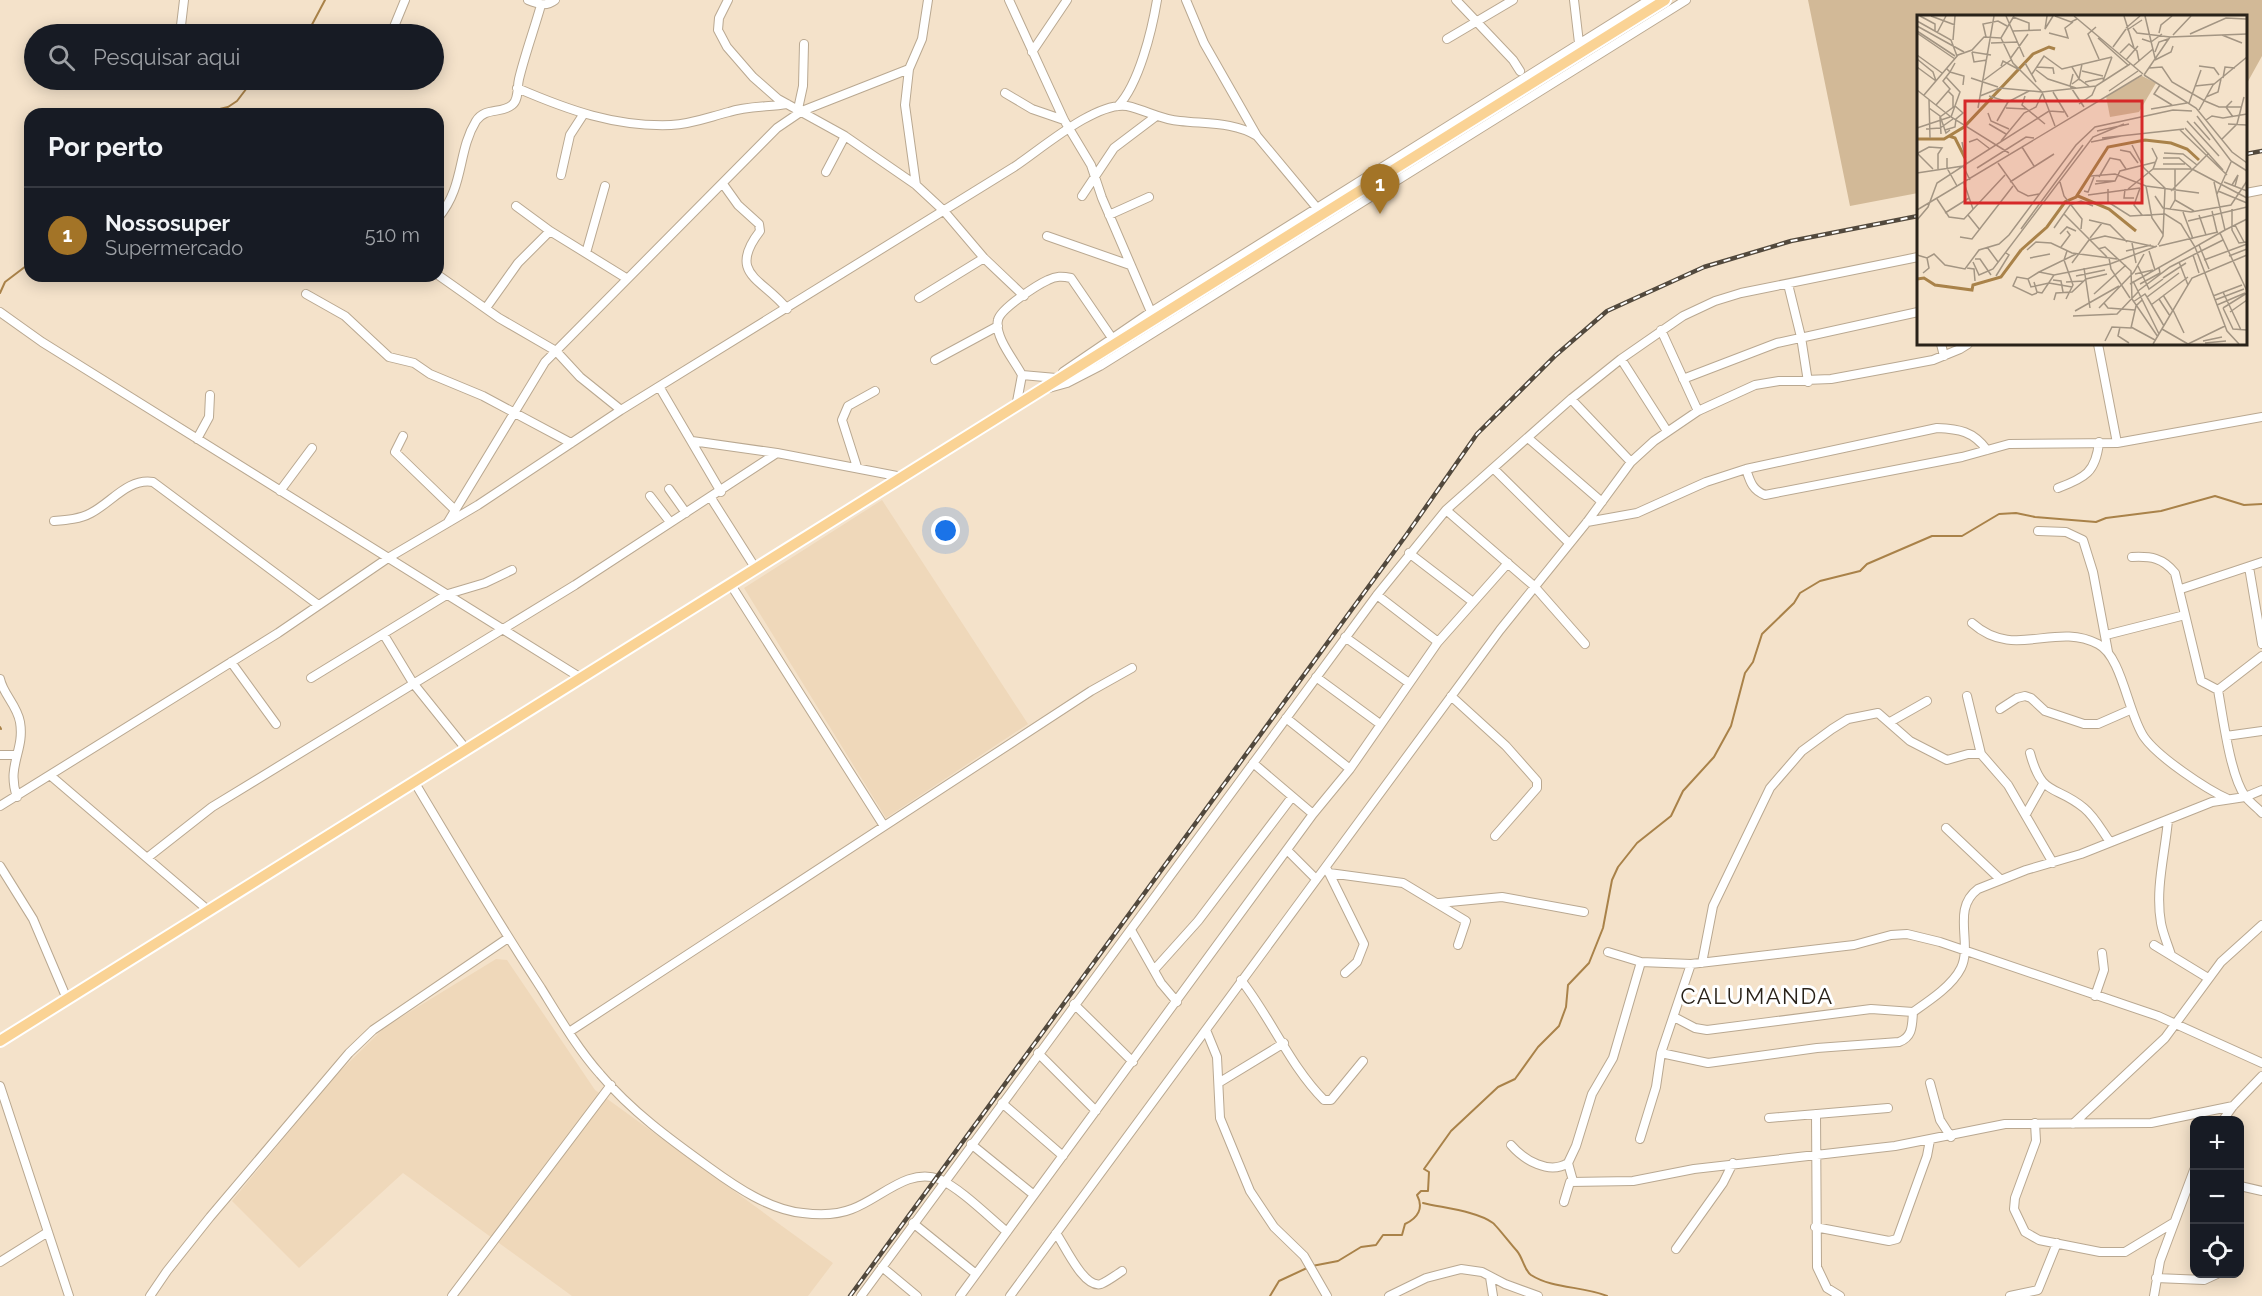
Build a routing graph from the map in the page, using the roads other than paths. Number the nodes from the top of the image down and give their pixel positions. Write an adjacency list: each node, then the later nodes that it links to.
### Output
1 (184, 0): 19 (street)
2 (405, 0): 20 (street)
3 (528, 0): 17 (street)
4 (555, 0): 17 (street)
5 (728, 0): 29 (street)
6 (928, 0): 25 (street)
7 (1009, 0): 24 (street)
8 (1066, 0): 24 (street)
9 (1157, 0): 30 (street)
10 (1186, 0): 36 (street)
11 (1456, 0): 18 (street)
12 (1513, 0): 18 (street)
13 (1574, 0): 22 (street)
14 (1648, 0): 22 (street)
15 (1665, 0): 85 (main road)
16 (1686, 0): 85 (street)
17 (541, 5): 27 (street)
18 (1477, 22): 21 (street); 26 (street)
19 (181, 24)
20 (395, 24)
21 (1448, 39)
22 (1579, 43): 48 (street)
23 (804, 44): 31 (street)
24 (1032, 52): 34 (street)
25 (909, 69): 31 (street); 41 (street)
26 (1520, 71)
27 (517, 88): 32 (street); 49 (street)
28 (1005, 93): 34 (street)
29 (788, 104): 31 (street); 32 (street)
30 (1118, 106): 33 (street); 34 (street)
31 (800, 110): 35 (street); 40 (street)
32 (583, 115): 38 (street)
33 (1155, 117): 36 (street); 39 (street)
34 (1066, 123): 39 (street); 50 (street)
35 (845, 136): 37 (street); 41 (street)
36 (1257, 136): 48 (street)
37 (826, 172)
38 (561, 175)
39 (1095, 176): 45 (street); 51 (street)
40 (723, 184): 58 (street); 65 (street)
41 (916, 185): 50 (street)
42 (605, 186): 54 (street)
43 (2262, 190): 44 (street)
44 (2247, 193)
45 (1082, 196)
46 (1149, 197): 51 (street)
47 (516, 206): 52 (street)
48 (1317, 208): 66 (street)
49 (444, 211)
50 (944, 211): 55 (street); 65 (street)
51 (1109, 215): 57 (street)
52 (550, 231): 54 (street); 64 (street)
53 (1047, 236): 57 (street)
54 (586, 253): 58 (street)
55 (984, 258): 62 (street); 63 (street)
56 (1917, 258): 60 (street)
57 (1130, 265): 66 (street)
58 (626, 278): 76 (street)
59 (444, 279): 64 (street)
60 (1788, 284): 70 (street); 71 (street)
61 (306, 294): 92 (street)
62 (1024, 296): 69 (street); 72 (street)
63 (920, 298)
64 (486, 308): 76 (street)
65 (787, 309): 84 (street)
66 (1151, 312): 72 (street)
67 (1917, 312): 71 (street)
68 (3, 315): 97 (street)
69 (998, 326): 79 (street); 80 (street)
70 (1661, 330): 78 (street); 82 (street)
71 (1802, 337): 82 (street); 83 (street)
72 (1112, 338): 81 (street)
73 (1941, 345): 77 (street)
74 (1966, 345): 77 (street)
75 (2098, 345): 100 (street)
76 (556, 351): 90 (street); 92 (street)
77 (1944, 356): 83 (street)
78 (1621, 359): 88 (street); 94 (street)
79 (935, 360)
80 (1022, 375): 81 (street); 89 (street)
81 (1056, 378): 85 (street)
82 (1683, 379): 91 (street)
83 (1808, 382): 91 (street)
84 (660, 388): 90 (street); 98 (street)
85 (1048, 388): 89 (main road)
86 (875, 391): 106 (street)
87 (210, 395): 97 (street)
88 (1571, 399): 96 (street); 105 (street)
89 (1015, 408): 109 (main road)
90 (621, 410): 101 (street)
91 (1698, 411): 94 (street)
92 (512, 412): 101 (street); 117 (street)
93 (2262, 417): 100 (street)
94 (1667, 431): 105 (street)
95 (403, 436): 117 (street)
96 (1528, 438): 107 (street); 116 (street)
97 (197, 439): 112 (street)
98 (692, 441): 104 (street); 113 (street)
99 (2099, 442): 100 (street); 103 (street); 110 (street)
100 (2117, 442)
101 (571, 444): 123 (street)
102 (312, 448): 112 (street)
103 (1987, 450): 108 (street); 108 (street)
104 (777, 453): 106 (street); 113 (street)
105 (1631, 462): 116 (street)
106 (857, 466): 109 (street)
107 (1494, 469): 118 (street); 125 (street)
108 (1746, 469): 122 (street)
109 (902, 477): 132 (main road)
110 (2058, 488)
111 (669, 489): 119 (street)
112 (280, 490): 128 (street)
113 (721, 492): 115 (street)
114 (650, 496): 121 (street)
115 (711, 498): 119 (street); 132 (street)
116 (1602, 502): 122 (street)
117 (455, 510): 123 (street)
118 (1446, 510): 126 (street); 130 (street)
119 (686, 513): 121 (street)
120 (54, 521): 140 (street)
121 (670, 522): 143 (street)
122 (1587, 522): 125 (street)
123 (447, 524): 128 (street)
124 (2038, 531): 145 (street)
125 (1569, 543): 135 (street)
126 (1410, 553): 138 (street); 139 (street)
127 (2132, 557): 136 (street)
128 (388, 558): 137 (street); 140 (street)
129 (2262, 562): 131 (street)
130 (1508, 563): 135 (street); 139 (street)
131 (2249, 567): 136 (street); 149 (street)
132 (756, 569): 134 (main road)
133 (512, 570): 137 (street)
134 (731, 585): 156 (main road); 192 (street)
135 (1534, 586): 148 (street); 161 (street)
136 (2181, 589): 141 (street)
137 (448, 594): 143 (street); 144 (street)
138 (1377, 594): 146 (street); 147 (street)
139 (1473, 602): 147 (street)
140 (317, 604): 152 (street)
141 (2185, 615): 145 (street); 160 (street)
142 (1972, 623): 150 (street)
143 (501, 629): 156 (street); 158 (street)
144 (384, 635): 155 (street); 158 (street)
145 (2106, 635): 150 (street)
146 (1345, 637): 154 (street); 159 (street)
147 (1438, 642): 159 (street)
148 (1585, 644)
149 (2262, 644)
150 (2108, 652): 165 (street)
151 (2262, 656): 160 (street)
152 (231, 662): 168 (street); 179 (street)
153 (1132, 668): 192 (street)
154 (1316, 677): 166 (street); 169 (street)
155 (311, 678)
156 (581, 678): 172 (main road)
157 (0, 679): 176 (street)
158 (413, 683): 172 (street); 197 (street)
159 (1409, 683): 169 (street)
160 (2218, 690): 171 (street)
161 (1450, 696): 194 (street); 199 (street)
162 (1967, 696): 174 (street)
163 (1927, 701): 167 (street)
164 (2000, 709): 165 (street)
165 (2130, 710): 186 (street)
166 (1286, 718): 177 (street); 178 (street)
167 (1890, 722): 174 (street); 217 (street)
168 (276, 724)
169 (1380, 724): 178 (street)
170 (2262, 731): 171 (street)
171 (2226, 736): 185 (street)
172 (466, 750): 180 (main road)
173 (2030, 753): 181 (street)
174 (1981, 754): 190 (street)
175 (0, 755): 176 (street)
176 (16, 755): 183 (street)
177 (1253, 763): 184 (street); 208 (street)
178 (1350, 769): 189 (street)
179 (51, 776): 183 (street); 197 (street)
180 (415, 783): 205 (main road); 209 (street)
181 (2043, 784): 190 (street); 195 (street)
182 (2262, 790): 185 (street)
183 (17, 796): 187 (street)
184 (1292, 797): 189 (street); 219 (street)
185 (2245, 797): 186 (street); 188 (street)
186 (2229, 799): 191 (street)
187 (0, 806)
188 (2262, 813)
189 (1313, 814): 196 (street)
190 (2026, 814): 198 (street)
191 (2168, 820): 195 (street); 215 (street)
192 (885, 826): 231 (street)
193 (1946, 828): 203 (street)
194 (1495, 836)
195 (2110, 842): 198 (street)
196 (1288, 851): 202 (street); 225 (street)
197 (147, 858): 205 (street)
198 (2053, 863): 203 (street)
199 (1325, 865): 201 (street); 202 (street)
200 (0, 866): 224 (street)
201 (1329, 873): 204 (street); 220 (street)
202 (1315, 878): 222 (street)
203 (2000, 879): 212 (street)
204 (1439, 903): 206 (street); 210 (street)
205 (209, 911): 224 (main road)
206 (1584, 912)
207 (2262, 925): 221 (street)
208 (1131, 930): 219 (street); 226 (street)
209 (508, 938): 231 (street); 285 (street)
210 (1458, 945)
211 (2154, 945): 215 (street)
212 (1964, 950): 217 (street); 223 (street); 227 (street)
213 (1608, 952): 216 (street)
214 (2102, 953): 223 (street)
215 (2171, 955): 221 (street)
216 (1641, 962): 218 (street); 260 (street)
217 (1702, 963): 218 (street)
218 (1691, 964): 228 (street)
219 (1154, 970): 225 (street)
220 (1346, 974)
221 (2208, 978): 229 (street)
222 (1241, 980): 230 (street); 233 (street)
223 (2095, 996): 229 (street)
224 (67, 999): 232 (main road)
225 (1177, 1002): 237 (street)
226 (1074, 1004): 234 (street); 237 (street)
227 (1913, 1012): 228 (street); 235 (street)
228 (1674, 1017): 235 (street)
229 (2175, 1023): 238 (street); 252 (street)
230 (1206, 1030): 240 (street); 274 (street)
231 (569, 1032): 242 (street)
232 (0, 1041)
233 (1284, 1043): 236 (street); 240 (street)
234 (1038, 1053): 244 (street); 247 (street)
235 (1661, 1053): 254 (street)
236 (1363, 1061)
237 (1133, 1062): 247 (street)
238 (2262, 1063)
239 (2262, 1076): 245 (street)
240 (1220, 1082): 291 (street)
241 (1930, 1083): 253 (street)
242 (611, 1085): 263 (street); 286 (street)
243 (0, 1086): 272 (street)
244 (1002, 1103): 256 (street); 259 (street)
245 (2233, 1106): 249 (street); 252 (street)
246 (1888, 1108): 248 (street)
247 (1096, 1111): 259 (street)
248 (1816, 1114): 250 (street); 258 (street)
249 (2226, 1116)
250 (1769, 1118)
251 (2035, 1123): 252 (street); 253 (street); 275 (street)
252 (2073, 1124)
253 (1951, 1137): 255 (street)
254 (1640, 1139)
255 (1930, 1140): 258 (street); 271 (street)
256 (971, 1144): 263 (street); 267 (street)
257 (1511, 1145): 260 (street)
258 (1816, 1155): 261 (street); 271 (street)
259 (1063, 1156): 267 (street)
260 (1568, 1163): 262 (street)
261 (1733, 1163): 262 (street); 276 (street)
262 (1573, 1181): 268 (street)
263 (944, 1182): 269 (street); 273 (street)
264 (2190, 1184): 270 (street)
265 (2244, 1187): 266 (street)
266 (2262, 1191)
267 (1034, 1195): 273 (street)
268 (1564, 1202)
269 (913, 1223): 278 (street); 280 (street)
270 (2173, 1223): 275 (street); 282 (street)
271 (1815, 1227): 295 (street)
272 (48, 1232): 277 (street); 284 (street)
273 (1007, 1232): 280 (street)
274 (1056, 1233): 279 (street); 290 (street)
275 (2057, 1243): 296 (street)
276 (1676, 1249)
277 (0, 1262)
278 (882, 1267): 287 (street); 288 (street)
279 (1122, 1271)
280 (976, 1274): 289 (street)
281 (1490, 1277): 292 (street); 293 (street); 294 (street)
282 (2156, 1278): 283 (street); 297 (street)
283 (2208, 1278)
284 (69, 1296)
285 (150, 1296)
286 (453, 1296)
287 (861, 1296)
288 (917, 1296)
289 (960, 1296)
290 (1010, 1296)
291 (1327, 1296)
292 (1389, 1296)
293 (1493, 1296)
294 (1538, 1296)
295 (1840, 1296)
296 (2010, 1296)
297 (2154, 1296)

